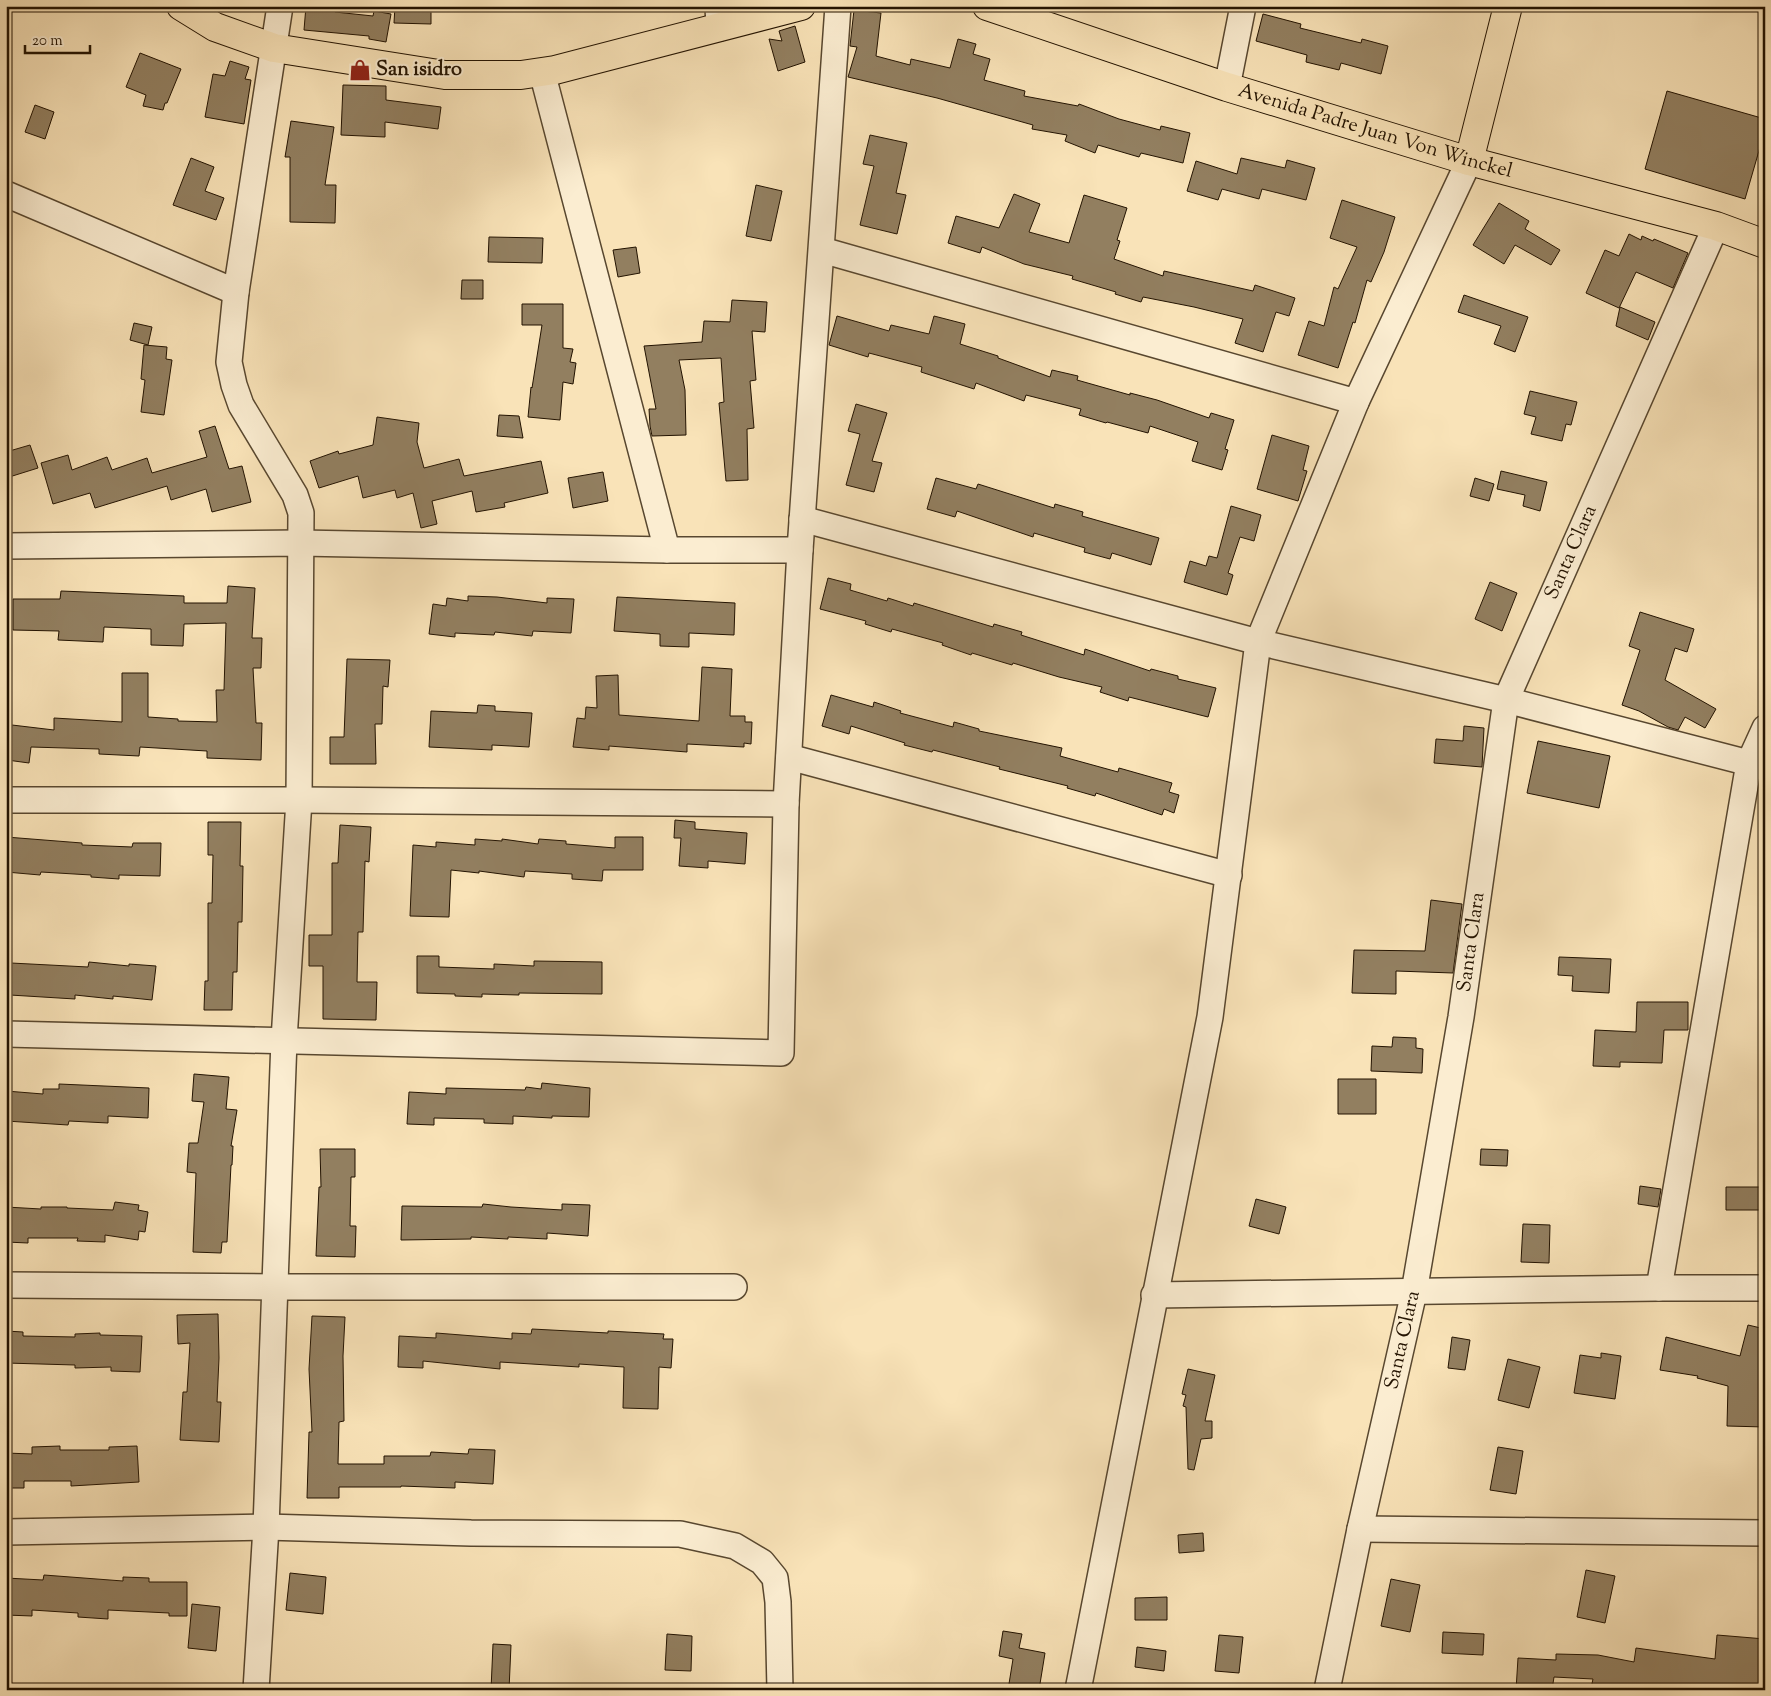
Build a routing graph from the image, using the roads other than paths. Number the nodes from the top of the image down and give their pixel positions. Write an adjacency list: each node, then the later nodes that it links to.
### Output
1 (181, 6): 9 (main road)
2 (280, 6): 9 (street)
3 (801, 6): 8 (main road)
4 (838, 6): 16 (street)
5 (987, 6): 11 (main road, Avenida Padre Juan Von Winckel)
6 (1243, 6): 11 (street)
7 (1508, 6): 12 (main road)
8 (718, 17): 10 (main road)
9 (274, 48): 10 (main road); 17 (street)
10 (542, 72): 22 (street)
11 (1227, 87): 12 (main road, Avenida Padre Juan Von Winckel)
12 (1469, 161): 14 (main road, Avenida Padre Juan Von Winckel); 18 (street)
13 (6, 194): 17 (street)
14 (1716, 226): 15 (main road, Avenida Padre Juan Von Winckel); 25 (street, Santa Clara)
15 (1765, 244)
16 (822, 250): 18 (street); 19 (street)
17 (236, 292): 20 (street)
18 (1356, 402): 24 (street)
19 (802, 519): 23 (street); 24 (street)
20 (300, 543): 21 (street); 22 (street); 30 (street)
21 (6, 546)
22 (667, 550): 23 (street)
23 (800, 550): 27 (street)
24 (1258, 642): 25 (street); 32 (street)
25 (1506, 700): 28 (street); 40 (street, Santa Clara)
26 (1765, 728): 28 (street)
27 (789, 757): 31 (street); 32 (street)
28 (1757, 764): 38 (street)
29 (6, 800): 30 (street)
30 (299, 800): 31 (street); 34 (street)
31 (786, 804): 34 (street)
32 (1229, 875): 41 (street)
33 (6, 1034): 34 (street)
34 (284, 1040): 36 (street)
35 (6, 1285): 36 (street)
36 (276, 1287): 37 (street); 42 (street)
37 (734, 1287)
38 (1659, 1288): 39 (street); 40 (street)
39 (1765, 1288)
40 (1414, 1292): 41 (street); 43 (street, Santa Clara)
41 (1154, 1295): 48 (street)
42 (266, 1527): 44 (street); 46 (street); 47 (street)
43 (1360, 1529): 45 (street); 49 (street, Santa Clara)
44 (6, 1532)
45 (1765, 1533)
46 (256, 1690)
47 (780, 1690)
48 (1078, 1690)
49 (1327, 1690)

